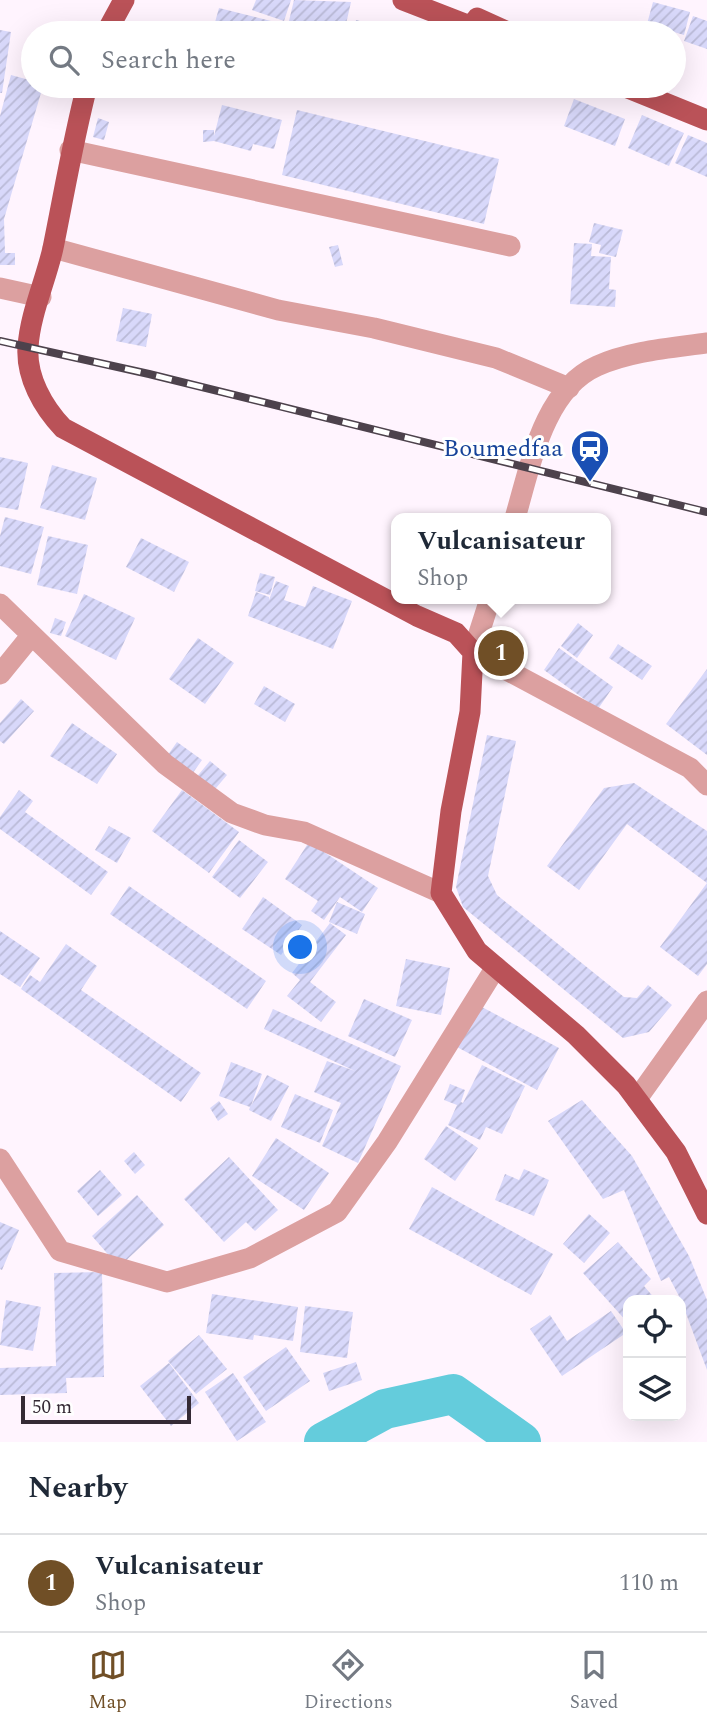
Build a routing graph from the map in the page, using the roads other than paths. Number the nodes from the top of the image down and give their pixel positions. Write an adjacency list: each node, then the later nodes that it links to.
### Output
1 (108, 0): 5 (main road)
2 (124, 0): 6 (main road)
3 (402, 0): 7 (main road)
4 (440, 0): 8 (main road)
5 (103, 21)
6 (113, 21)
7 (457, 21)
8 (485, 21)
9 (84, 98): 12 (main road)
10 (653, 98): 11 (main road)
11 (707, 120)
12 (70, 150): 13 (street); 14 (main road)
13 (510, 246)
14 (53, 248): 16 (main road); 18 (street)
15 (0, 288): 16 (street)
16 (41, 297): 20 (main road)
17 (707, 343): 18 (street)
18 (569, 388): 19 (street)
19 (517, 513)
20 (391, 602)
21 (0, 604): 24 (street)
22 (394, 604): 25 (main road)
23 (488, 604): 25 (street)
24 (31, 636): 26 (street); 28 (street)
25 (473, 652): 27 (street); 28 (main road)
26 (0, 674)
27 (707, 785)
28 (441, 893): 29 (main road)
29 (496, 967): 31 (main road); 32 (street)
30 (707, 1001): 31 (street)
31 (637, 1099): 33 (main road)
32 (0, 1159)
33 (707, 1214)

